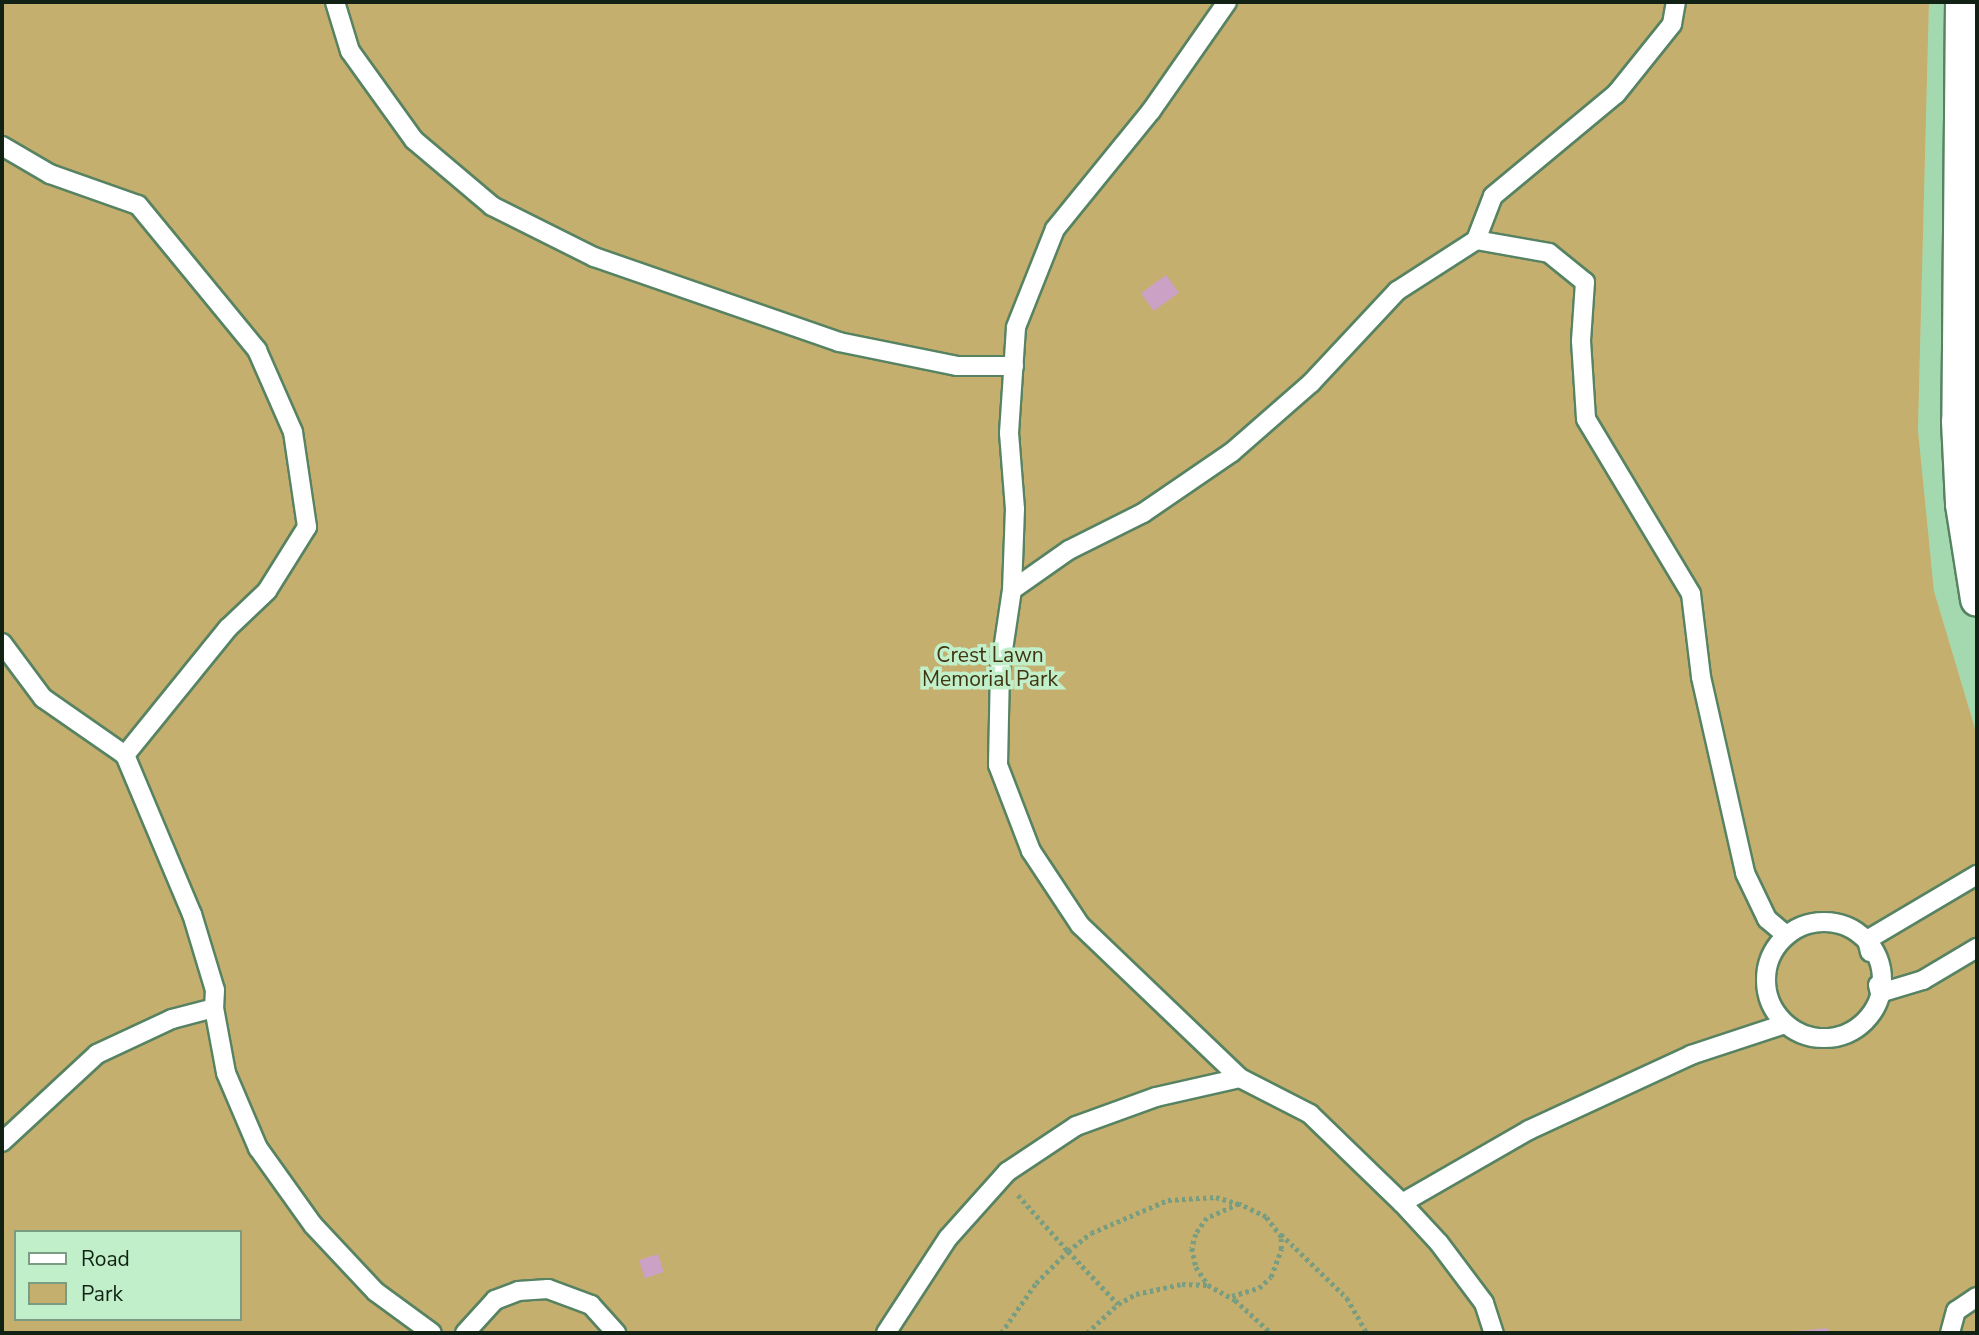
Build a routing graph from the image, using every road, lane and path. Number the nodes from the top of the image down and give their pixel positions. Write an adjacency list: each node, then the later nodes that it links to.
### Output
1 (335, 2): 8 (lane)
2 (1227, 2): 8 (lane)
3 (1676, 2): 6 (lane)
4 (1962, 2): 7 (street)
5 (2, 146): 13 (lane)
6 (1476, 240): 10 (lane); 15 (lane)
7 (1968, 316): 9 (street)
8 (1014, 366): 10 (lane)
9 (1969, 475): 11 (street)
10 (1012, 590): 21 (lane)
11 (1977, 599)
12 (2, 643): 13 (lane)
13 (125, 755): 19 (lane)
14 (1977, 875): 16 (lane)
15 (1786, 935): 16 (lane); 20 (lane)
16 (1867, 940): 18 (lane)
17 (1977, 948): 18 (lane)
18 (1880, 993): 20 (lane)
19 (214, 1008): 22 (lane); 32 (lane)
20 (1785, 1024): 24 (lane)
21 (1240, 1078): 24 (lane); 35 (lane)
22 (2, 1143)
23 (1020, 1199): 27 (path)
24 (1402, 1203): 40 (lane)
25 (1239, 1204): 26 (path); 27 (path); 28 (path)
26 (1278, 1231): 29 (path); 39 (path)
27 (1068, 1251): 31 (path); 36 (path)
28 (1208, 1286): 29 (path); 31 (path)
29 (1230, 1297): 38 (path)
30 (1977, 1297): 41 (lane)
31 (1118, 1304): 37 (path)
32 (432, 1333)
33 (465, 1333): 34 (lane)
34 (616, 1333)
35 (886, 1333)
36 (1001, 1333)
37 (1087, 1333)
38 (1272, 1333)
39 (1367, 1333)
40 (1493, 1333)
41 (1950, 1333)

